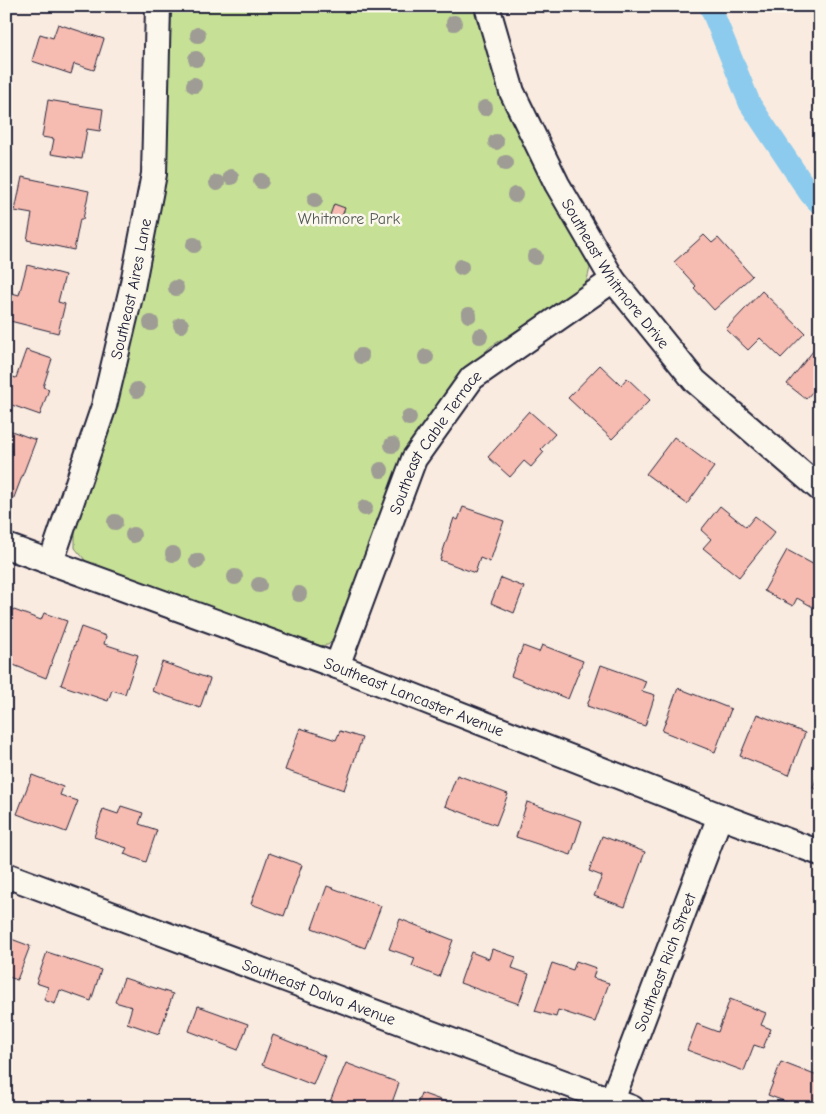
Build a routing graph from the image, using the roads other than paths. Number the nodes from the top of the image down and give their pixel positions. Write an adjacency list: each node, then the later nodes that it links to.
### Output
1 (158, 6): 6 (street, Southeast Aires Lane)
2 (487, 6): 3 (street, Southeast Whitmore Drive)
3 (613, 280): 4 (street, Southeast Whitmore Drive); 7 (street, Southeast Cable Terrace)
4 (820, 489)
5 (6, 546): 6 (street, Southeast Lancaster Avenue)
6 (51, 562): 7 (street, Southeast Lancaster Avenue)
7 (338, 666): 8 (street, Southeast Lancaster Avenue)
8 (720, 816): 9 (street, Southeast Lancaster Avenue); 11 (street, Southeast Rich Street)
9 (820, 853)
10 (6, 875): 11 (street, Southeast Dalva Avenue)
11 (617, 1105)

